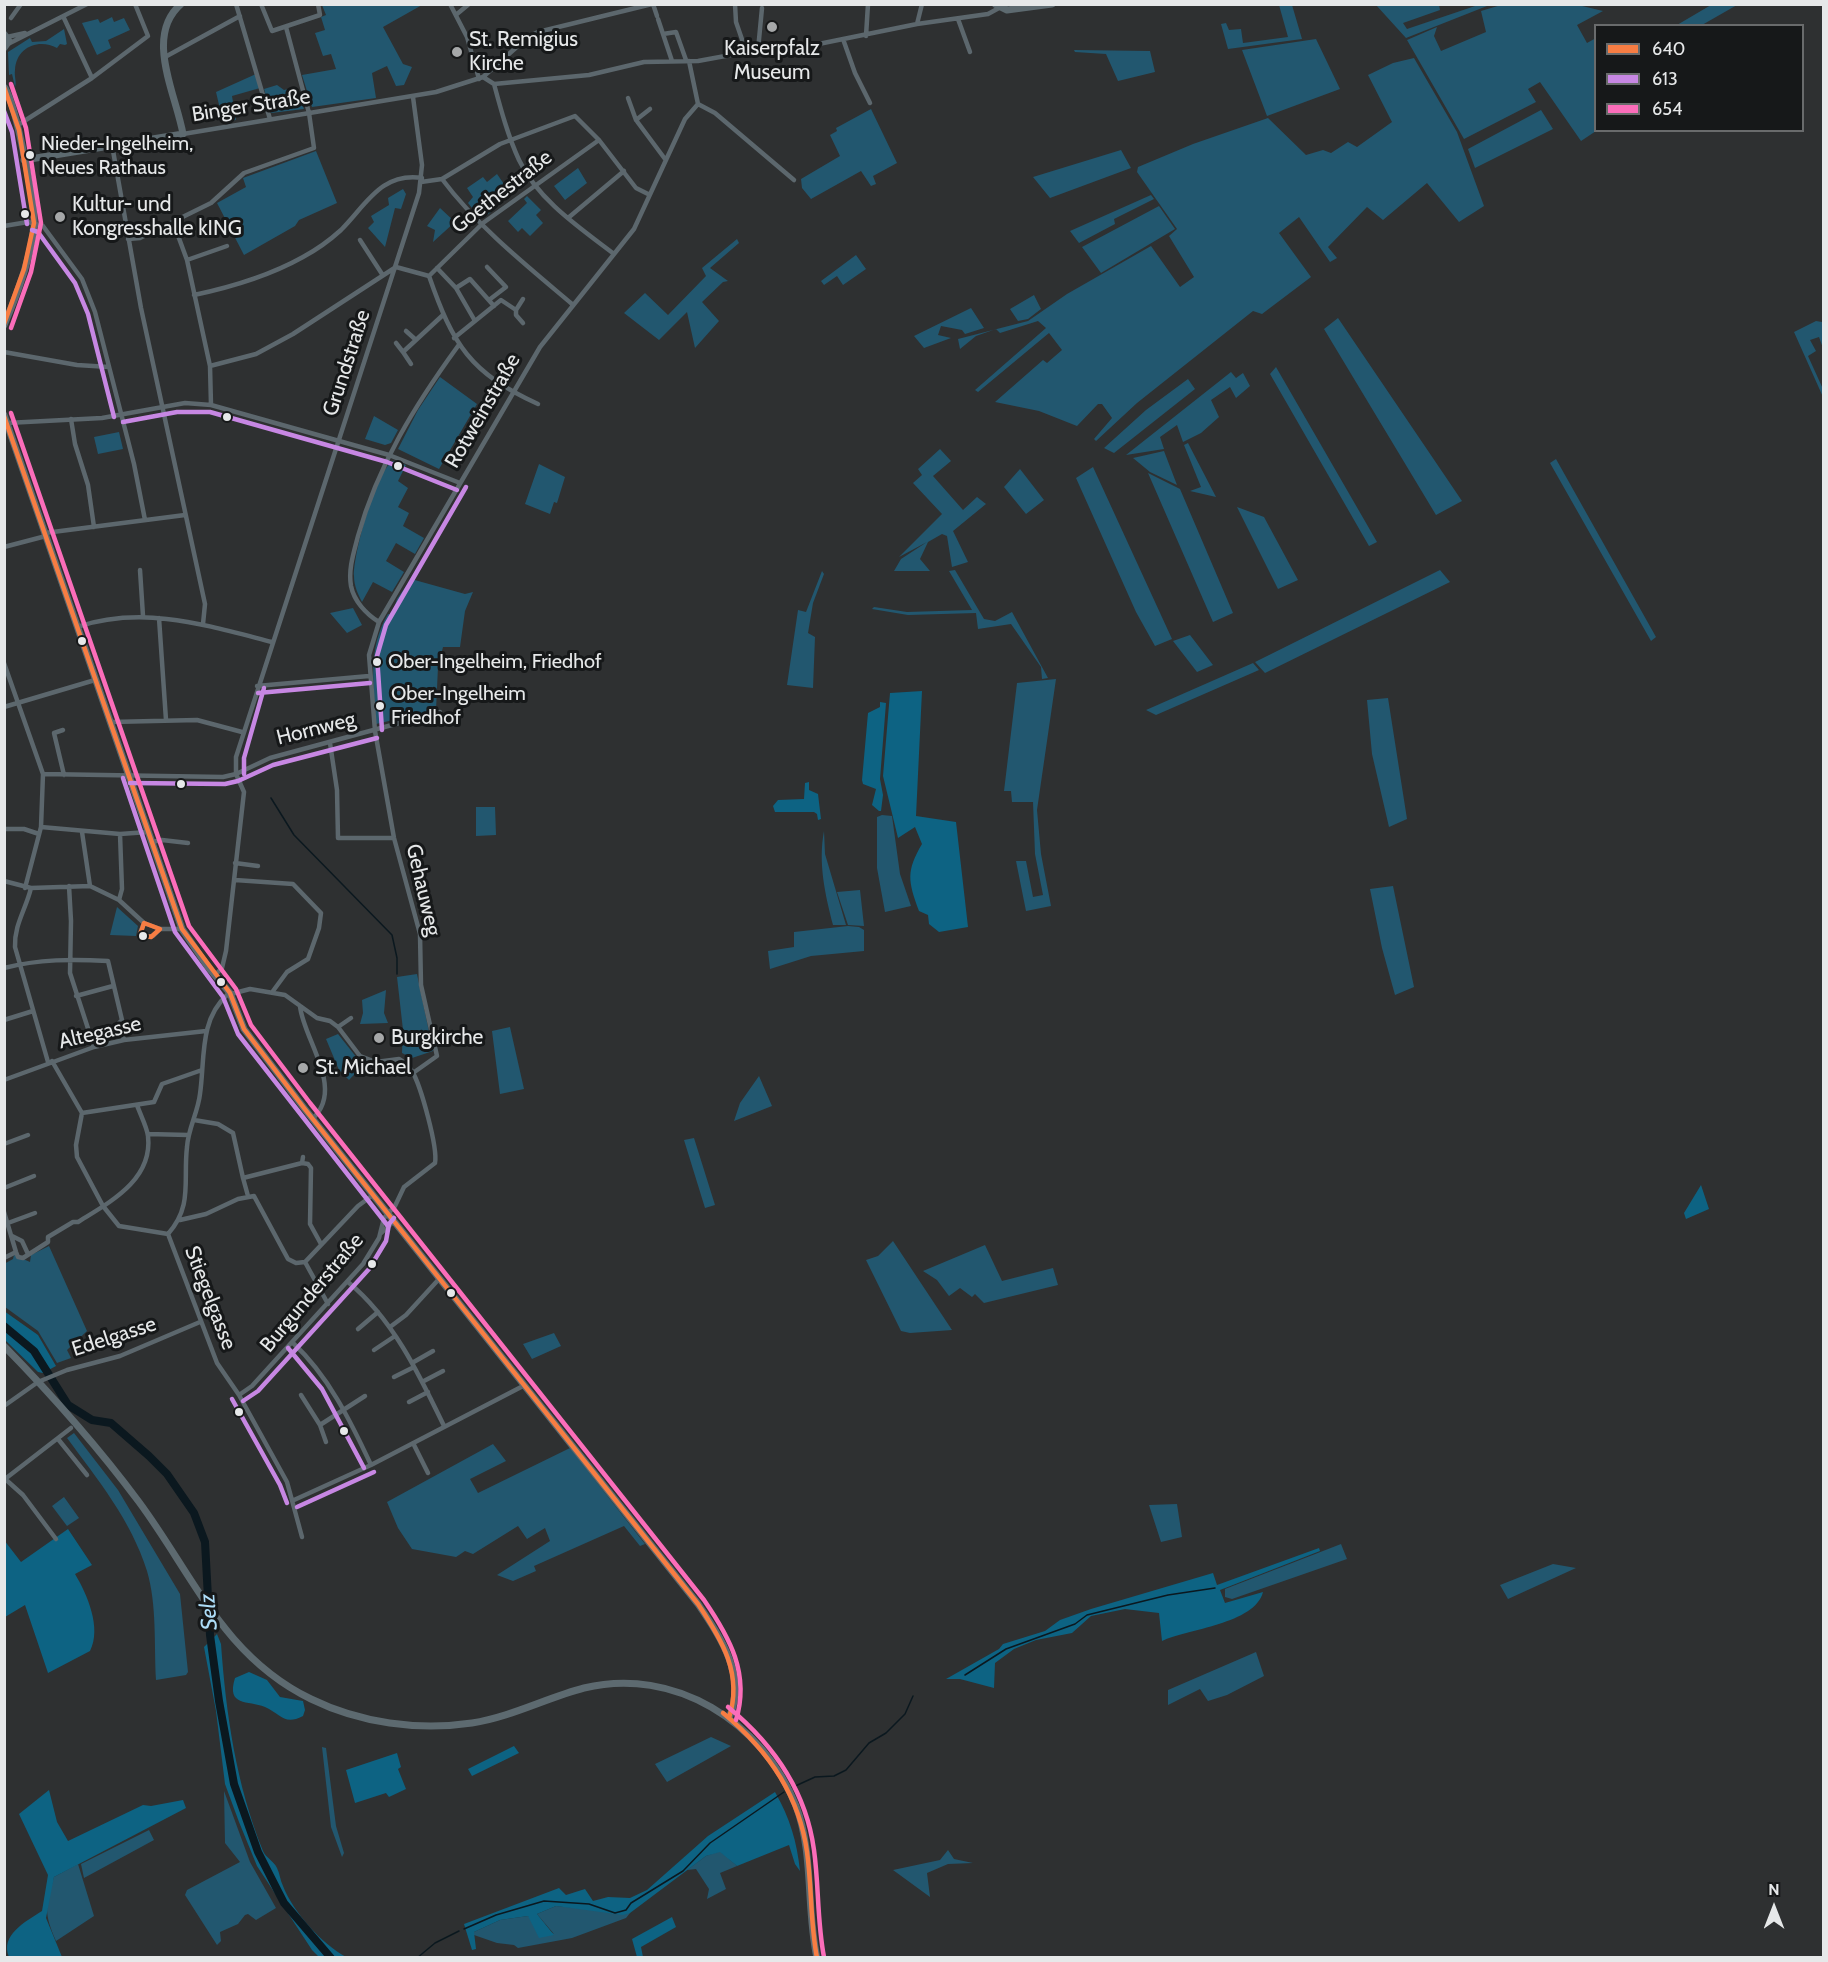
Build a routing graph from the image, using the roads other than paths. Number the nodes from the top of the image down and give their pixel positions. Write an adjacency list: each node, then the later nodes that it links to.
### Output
1 (21, 4): 21 (street)
2 (87, 4): 19 (street)
3 (135, 4): 35 (street)
4 (181, 4): 32 (street)
5 (236, 4): 20 (street)
6 (261, 4): 24 (street)
7 (318, 4): 24 (street)
8 (450, 4): 18 (street)
9 (469, 4): 18 (street)
10 (652, 4): 25 (street); 36 (street)
11 (735, 4): 30 (street)
12 (769, 4): 16 (street)
13 (868, 4): 26 (street)
14 (922, 4): 23 (street)
15 (1052, 4): 17 (street)
16 (761, 6): 29 (street)
17 (997, 6): 22 (street)
18 (457, 14): 36 (street)
19 (63, 16): 28 (street); 35 (street)
20 (240, 16): 32 (street); 45 (street)
21 (11, 18)
22 (958, 19): 23 (street); 31 (street)
23 (916, 24): 26 (street)
24 (286, 27): 44 (street)
25 (663, 34): 33 (street); 34 (street)
26 (866, 36): 27 (street)
27 (843, 39): 29 (street); 41 (street)
28 (6, 41)
29 (758, 50): 30 (street)
30 (746, 51): 33 (street)
31 (970, 52)
32 (165, 57): 48 (street)
33 (686, 59): 34 (street); 42 (street)
34 (672, 61): 37 (street)
35 (92, 78): 47 (street)
36 (481, 78): 37 (street); 39 (street, Binger Straße)
37 (494, 84): 49 (street)
38 (5, 87): 47 (street)
39 (413, 97): 44 (street, Binger Straße); 56 (street, Grundstraße)
40 (628, 98): 46 (street)
41 (870, 103)
42 (698, 104): 53 (street, Rotweinstraße); 57 (street)
43 (650, 110): 46 (street)
44 (309, 113): 45 (street, Binger Straße); 61 (street)
45 (270, 119): 48 (street, Binger Straße)
46 (636, 120): 53 (street)
47 (18, 125): 52 (street)
48 (183, 134): 51 (street, Binger Straße)
49 (511, 140): 50 (street); 55 (street); 58 (street)
50 (599, 140): 54 (street); 58 (street, Goethestraße)
51 (112, 145): 52 (street, Binger Straße); 65 (street)
52 (24, 159): 62 (street)
53 (665, 159): 59 (street, Rotweinstraße)
54 (624, 171): 59 (street); 60 (street)
55 (442, 179): 56 (street); 63 (street)
56 (421, 180): 70 (street, Grundstraße); 76 (street)
57 (794, 180)
58 (536, 185): 60 (street); 63 (street, Goethestraße)
59 (648, 194): 68 (street, Rotweinstraße)
60 (568, 219): 68 (street)
61 (173, 222): 65 (street); 69 (street)
62 (34, 223): 64 (street); 84 (street); 95 (street)
63 (483, 223): 72 (street, Goethestraße); 79 (street)
64 (4, 226)
65 (128, 239): 98 (street)
66 (360, 240): 73 (street)
67 (227, 246): 69 (street)
68 (614, 254): 79 (street, Rotweinstraße)
69 (187, 260): 76 (street)
70 (396, 267): 73 (street); 74 (street); 104 (street, Grundstraße)
71 (487, 267): 78 (street)
72 (437, 268): 74 (street, Goethestraße); 75 (street)
73 (382, 274): 94 (street)
74 (429, 276): 82 (street)
75 (456, 288): 78 (street); 83 (street)
76 (194, 295): 94 (street)
77 (523, 299): 81 (street)
78 (489, 300): 80 (street)
79 (572, 304): 96 (street, Rotweinstraße)
80 (494, 306): 81 (street); 83 (street)
81 (516, 309): 85 (street)
82 (442, 315): 87 (street); 88 (street)
83 (475, 321): 87 (street)
84 (4, 324)
85 (524, 324)
86 (406, 331): 88 (street)
87 (454, 338): 90 (street)
88 (416, 340): 92 (street)
89 (396, 343): 92 (street)
90 (458, 346): 96 (street); 105 (street)
91 (4, 352): 95 (street)
92 (403, 352): 93 (street)
93 (411, 364)
94 (210, 366): 99 (street)
95 (109, 367): 101 (street)
96 (512, 392): 97 (street); 106 (street, Rotweinstraße)
97 (538, 404)
98 (163, 405): 99 (street); 101 (street); 107 (street)
99 (211, 405): 104 (street)
100 (4, 415): 103 (street)
101 (121, 415): 102 (street); 108 (street)
102 (72, 419): 103 (street); 109 (street)
103 (8, 423): 110 (street)
104 (338, 442): 105 (street); 118 (street, Grundstraße)
105 (389, 455): 106 (street); 115 (street)
106 (460, 483): 115 (street, Rotweinstraße)
107 (185, 515): 108 (street); 116 (street)
108 (145, 520): 109 (street)
109 (94, 527): 110 (street)
110 (46, 535): 111 (street); 117 (street)
111 (4, 547)
112 (140, 570): 113 (street)
113 (143, 616): 114 (street); 117 (street)
114 (159, 618): 116 (street); 126 (street)
115 (379, 622): 120 (street, Rotweinstraße)
116 (203, 624): 118 (street)
117 (76, 627): 121 (street)
118 (272, 642): 122 (street, Grundstraße)
119 (4, 663): 123 (street)
120 (369, 676): 122 (street); 129 (street, Rotweinstraße)
121 (95, 680): 123 (street); 127 (street)
122 (257, 686): 130 (street, Grundstraße)
123 (19, 705): 124 (street); 132 (street)
124 (4, 707)
125 (440, 712): 129 (street, Hornweg)
126 (166, 720): 127 (street); 130 (street)
127 (111, 722): 135 (street)
128 (63, 730): 134 (street)
129 (375, 731): 131 (street, Hornweg); 142 (street, Gehauweg)
130 (242, 732): 133 (street, Grundstraße)
131 (330, 742): 133 (street, Hornweg); 142 (street)
132 (43, 774): 134 (street, Hornweg); 136 (street)
133 (236, 774): 135 (street, Hornweg); 145 (street, Grundstraße)
134 (64, 775): 135 (street, Hornweg)
135 (130, 776): 139 (street)
136 (41, 827): 138 (street); 140 (street)
137 (4, 830): 140 (street)
138 (82, 832): 141 (street); 150 (street)
139 (148, 832): 141 (street); 143 (street)
140 (39, 834): 151 (street)
141 (120, 834): 153 (street)
142 (394, 838): 177 (street, Gehauweg)
143 (152, 842): 144 (street); 156 (street)
144 (188, 843)
145 (235, 863): 146 (street); 147 (street, Grundstraße)
146 (258, 866)
147 (235, 880): 160 (street, Grundstraße); 161 (street)
148 (5, 882): 151 (street)
149 (69, 886): 150 (street); 152 (street); 157 (street)
150 (90, 886): 153 (street)
151 (25, 888): 152 (street)
152 (31, 888): 158 (street)
153 (119, 900): 154 (street)
154 (144, 923): 155 (street); 155 (street)
155 (160, 929): 156 (street)
156 (182, 929): 160 (street)
157 (70, 959): 158 (street); 162 (street); 166 (street)
158 (18, 965): 159 (street); 168 (street)
159 (4, 968)
160 (215, 975): 164 (street)
161 (281, 981): 163 (street); 165 (street)
162 (113, 986): 166 (street); 173 (street)
163 (273, 991): 164 (street); 165 (street)
164 (230, 993): 172 (street, Stiegelgasse); 181 (street)
165 (285, 995): 167 (street)
166 (76, 996): 174 (street)
167 (300, 1006): 171 (street); 181 (street)
168 (33, 1011): 170 (street); 175 (street)
169 (351, 1018): 171 (street)
170 (4, 1020)
171 (338, 1027): 177 (street)
172 (206, 1031): 173 (street, Altegasse); 176 (street, Stiegelgasse)
173 (124, 1040): 174 (street, Altegasse)
174 (94, 1047): 175 (street, Altegasse)
175 (50, 1062): 178 (street, Altegasse); 180 (street)
176 (202, 1070): 179 (street); 182 (street, Stiegelgasse)
177 (413, 1072): 194 (street, Burgunderstraße)
178 (4, 1080)
179 (137, 1105): 180 (street); 183 (street)
180 (82, 1113): 192 (street)
181 (312, 1119): 191 (street)
182 (194, 1120): 185 (street, Stiegelgasse); 188 (street)
183 (148, 1134): 185 (street); 192 (street)
184 (28, 1135): 186 (street)
185 (188, 1135): 196 (street, Stiegelgasse)
186 (4, 1144)
187 (34, 1176): 189 (street)
188 (243, 1178): 190 (street); 202 (street)
189 (4, 1188)
190 (248, 1196): 196 (street); 206 (street)
191 (374, 1196): 194 (street); 202 (street)
192 (104, 1206): 200 (street); 204 (street)
193 (35, 1213): 198 (street)
194 (388, 1213): 197 (street); 199 (street, Burgunderstraße)
195 (5, 1215): 198 (street)
196 (180, 1220): 200 (street, Stiegelgasse)
197 (394, 1221): 199 (street, Burgunderstraße); 207 (street)
198 (8, 1223): 201 (street)
199 (381, 1233): 208 (street, Burgunderstraße)
200 (168, 1234): 211 (street, Stiegelgasse)
201 (12, 1236): 203 (street); 204 (street)
202 (321, 1245): 206 (street)
203 (16, 1252): 204 (street); 205 (street)
204 (28, 1254)
205 (4, 1257)
206 (305, 1262): 209 (street)
207 (439, 1279): 212 (street); 224 (street)
208 (348, 1282): 209 (street, Burgunderstraße); 210 (street)
209 (328, 1304): 215 (street, Burgunderstraße)
210 (378, 1312): 212 (street); 213 (street)
211 (200, 1322): 222 (street, Edelgasse); 226 (street, Stiegelgasse)
212 (390, 1327): 214 (street)
213 (358, 1329)
214 (395, 1336): 217 (street); 219 (street)
215 (293, 1343): 226 (street, Burgunderstraße); 231 (street)
216 (4, 1346): 222 (street)
217 (374, 1350)
218 (433, 1351): 219 (street)
219 (412, 1365): 221 (street); 223 (street)
220 (443, 1371): 223 (street)
221 (394, 1377)
222 (38, 1382): 230 (street, Edelgasse); 245 (street)
223 (422, 1382): 225 (street)
224 (525, 1385): 233 (street); 245 (street)
225 (428, 1392): 229 (street); 233 (street)
226 (239, 1395): 242 (street, Stiegelgasse)
227 (301, 1395): 232 (street)
228 (365, 1396): 231 (street)
229 (409, 1402)
230 (4, 1406)
231 (343, 1411): 232 (street); 238 (street)
232 (320, 1425): 236 (street)
233 (444, 1426): 237 (street)
234 (71, 1428): 235 (street)
235 (57, 1439): 240 (street); 241 (street)
236 (326, 1442)
237 (413, 1443): 238 (street); 239 (street)
238 (371, 1464): 242 (street)
239 (428, 1473)
240 (87, 1475)
241 (5, 1479): 244 (street)
242 (294, 1500): 243 (street, Stiegelgasse)
243 (302, 1537)
244 (56, 1539)
245 (726, 1715): 246 (street)
246 (817, 1958)

